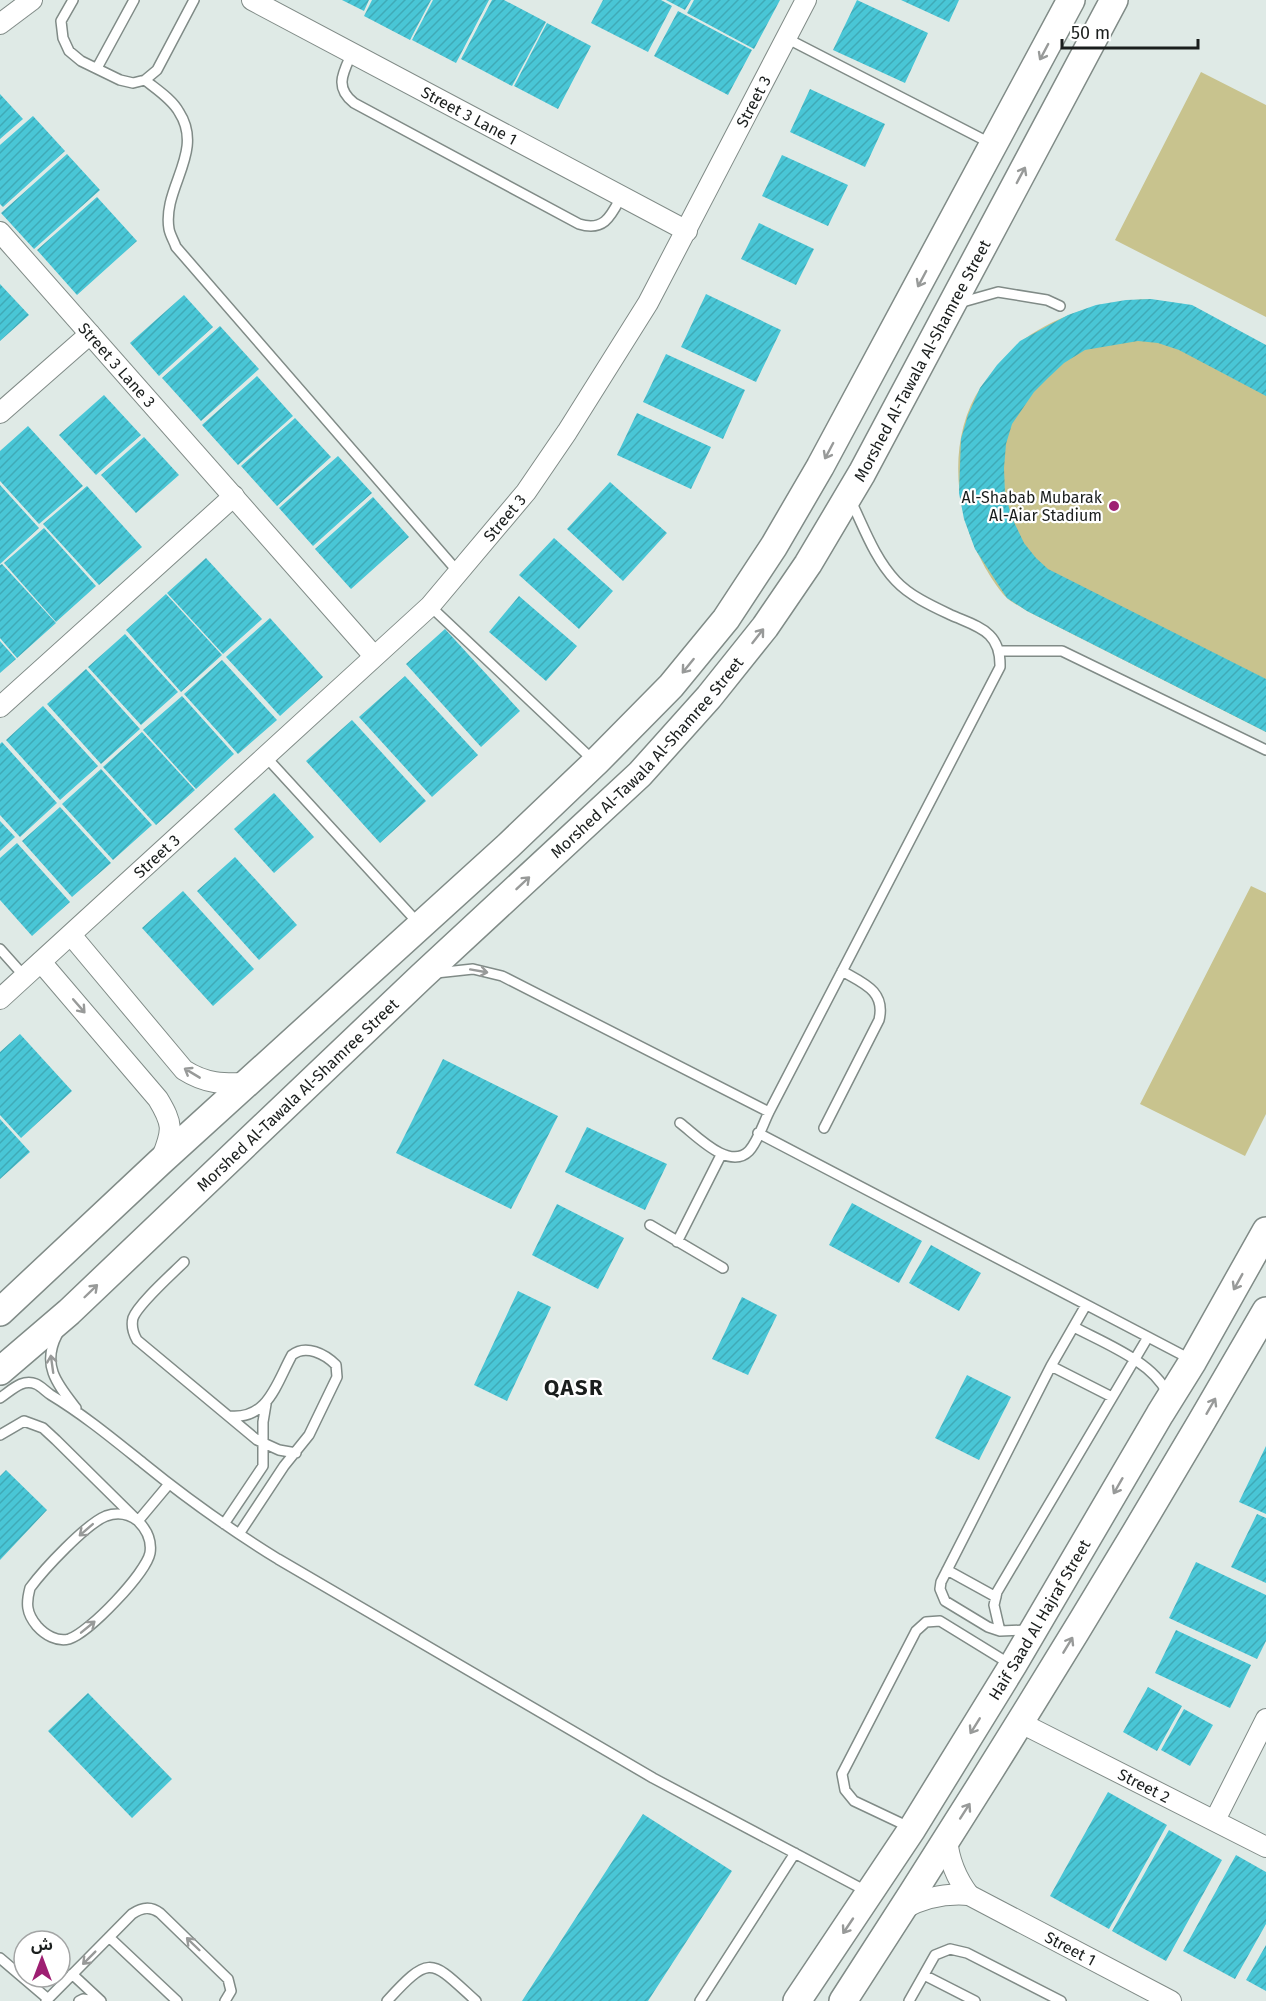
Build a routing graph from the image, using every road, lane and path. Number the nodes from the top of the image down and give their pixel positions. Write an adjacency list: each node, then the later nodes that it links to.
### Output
1 (32, 0): 9 (street)
2 (73, 0): 12 (lane)
3 (134, 0): 12 (lane)
4 (194, 0): 13 (lane)
5 (252, 0): 11 (street, Street 3 Lane 1)
6 (806, 0): 10 (street, Street 3)
7 (1071, 0): 14 (main road, Morshed Al-Tawala Al-Shamree Street, one-way to 14)
8 (1114, 0): 16 (main road, Morshed Al-Tawala Al-Shamree Street, one-way to 8)
9 (0, 24)
10 (786, 38): 14 (lane); 17 (street, Street 3)
11 (352, 53): 15 (street, Street 3 Lane 1); 15 (lane)
12 (97, 68): 13 (lane)
13 (145, 80): 26 (lane)
14 (994, 146): 16 (main road); 19 (main road, Morshed Al-Tawala Al-Shamree Street)
15 (621, 196): 17 (street, Street 3 Lane 1)
16 (999, 217): 21 (main road, Morshed Al-Tawala Al-Shamree Street)
17 (687, 231): 26 (street, Street 3)
18 (0, 232): 22 (street, Street 3 Lane 3)
19 (941, 244): 21 (main road); 33 (main road, Morshed Al-Tawala Al-Shamree Street, one-way to 33)
20 (1060, 306): 21 (lane)
21 (948, 311): 25 (main road, Morshed Al-Tawala Al-Shamree Street)
22 (90, 334): 23 (street); 24 (street, Street 3 Lane 3)
23 (0, 413)
24 (234, 496): 29 (street, Street 3 Lane 3); 30 (street)
25 (848, 496): 28 (lane); 40 (main road, Morshed Al-Tawala Al-Shamree Street, one-way to 25)
26 (459, 573): 27 (street, Street 3)
27 (430, 606): 29 (street, Street 3); 33 (lane)
28 (999, 651): 31 (lane); 39 (lane)
29 (375, 656): 32 (street, Street 3)
30 (0, 707)
31 (1266, 750)
32 (266, 757): 35 (lane); 36 (street, Street 3)
33 (596, 762): 34 (main road, Morshed Al-Tawala Al-Shamree Street)
34 (468, 882): 35 (main road, Morshed Al-Tawala Al-Shamree Street); 40 (main road)
35 (421, 926): 43 (main road, Morshed Al-Tawala Al-Shamree Street)
36 (71, 935): 38 (street, Street 3); 43 (street, one-way to 36)
37 (0, 949): 41 (lane)
38 (41, 962): 41 (street, Street 3); 49 (street, one-way to 49)
39 (842, 971): 44 (lane); 46 (lane)
40 (422, 976): 44 (lane, one-way to 44); 58 (main road, Morshed Al-Tawala Al-Shamree Street, one-way to 40)
41 (25, 977): 42 (street, Street 3)
42 (0, 999)
43 (248, 1083): 49 (main road, Morshed Al-Tawala Al-Shamree Street)
44 (769, 1112): 47 (lane)
45 (680, 1123): 48 (lane)
46 (824, 1128)
47 (758, 1133): 48 (lane); 55 (lane)
48 (721, 1155): 52 (lane)
49 (160, 1162): 57 (main road, Morshed Al-Tawala Al-Shamree Street)
50 (650, 1225): 52 (lane)
51 (1266, 1231): 62 (main road, Haif Saad Al Hajraf Street, one-way to 62)
52 (678, 1242): 54 (lane)
53 (184, 1262): 70 (lane)
54 (723, 1268)
55 (1086, 1305): 59 (lane); 60 (lane)
56 (1266, 1311): 72 (main road, one-way to 56)
57 (0, 1312)
58 (69, 1312): 64 (main road, Morshed Al-Tawala Al-Shamree Street); 69 (lane, one-way to 58)
59 (1074, 1327): 61 (lane); 63 (lane)
60 (1148, 1337): 61 (lane); 62 (lane)
61 (1135, 1361): 65 (lane); 68 (lane)
62 (1193, 1361): 68 (main road, Haif Saad Al Hajraf Street)
63 (1051, 1366): 65 (lane); 81 (lane)
64 (0, 1371)
65 (1112, 1397): 82 (lane)
66 (0, 1398): 69 (lane)
67 (267, 1401): 70 (lane); 73 (lane); 74 (lane)
68 (1165, 1406): 72 (main road); 75 (main road, Haif Saad Al Hajraf Street)
69 (80, 1412): 77 (lane)
70 (229, 1416): 73 (lane)
71 (0, 1434): 78 (lane)
72 (1193, 1437): 76 (main road)
73 (264, 1443): 74 (lane); 79 (lane)
74 (296, 1452): 80 (lane)
75 (1134, 1458): 76 (main road); 83 (main road, Haif Saad Al Hajraf Street, one-way to 83)
76 (1171, 1476): 87 (main road, one-way to 76)
77 (169, 1484): 78 (lane); 79 (lane)
78 (138, 1521): 78 (lane, one-way to 78)
79 (224, 1524): 80 (lane)
80 (239, 1534): 92 (lane)
81 (947, 1570): 82 (lane); 84 (lane)
82 (996, 1597): 84 (lane)
83 (1034, 1630): 84 (lane); 85 (main road, Haif Saad Al Hajraf Street)
84 (1000, 1631)
85 (1012, 1665): 89 (main road, Haif Saad Al Hajraf Street, one-way to 89); 89 (lane)
86 (1266, 1719): 88 (street)
87 (1021, 1723): 88 (street, Street 2); 90 (main road, one-way to 87)
88 (1215, 1820): 91 (street, Street 2)
89 (912, 1828): 93 (main road, Haif Saad Al Hajraf Street)
90 (947, 1839): 94 (street); 95 (main road)
91 (1266, 1847)
92 (795, 1853): 93 (lane); 110 (lane)
93 (870, 1893): 111 (main road, Haif Saad Al Hajraf Street, one-way to 111)
94 (969, 1895): 95 (street, Street 1); 101 (street, Street 1)
95 (903, 1909): 112 (main road)
96 (109, 1937): 98 (lane, one-way to 98); 106 (lane); 107 (lane, one-way to 96)
97 (0, 1958): 102 (lane)
98 (72, 1974): 105 (lane)
99 (924, 1975): 113 (lane); 114 (lane); 115 (lane)
100 (58, 1989): 102 (lane)
101 (1149, 1996): 116 (street, Street 1)
102 (47, 2000)
103 (79, 2001): 104 (lane)
104 (96, 2001)
105 (101, 2001)
106 (177, 2001)
107 (225, 2001)
108 (387, 2001): 109 (lane)
109 (477, 2001)
110 (700, 2001)
111 (797, 2001)
112 (843, 2001)
113 (909, 2001)
114 (975, 2001)
115 (1062, 2001)
116 (1171, 2001)

